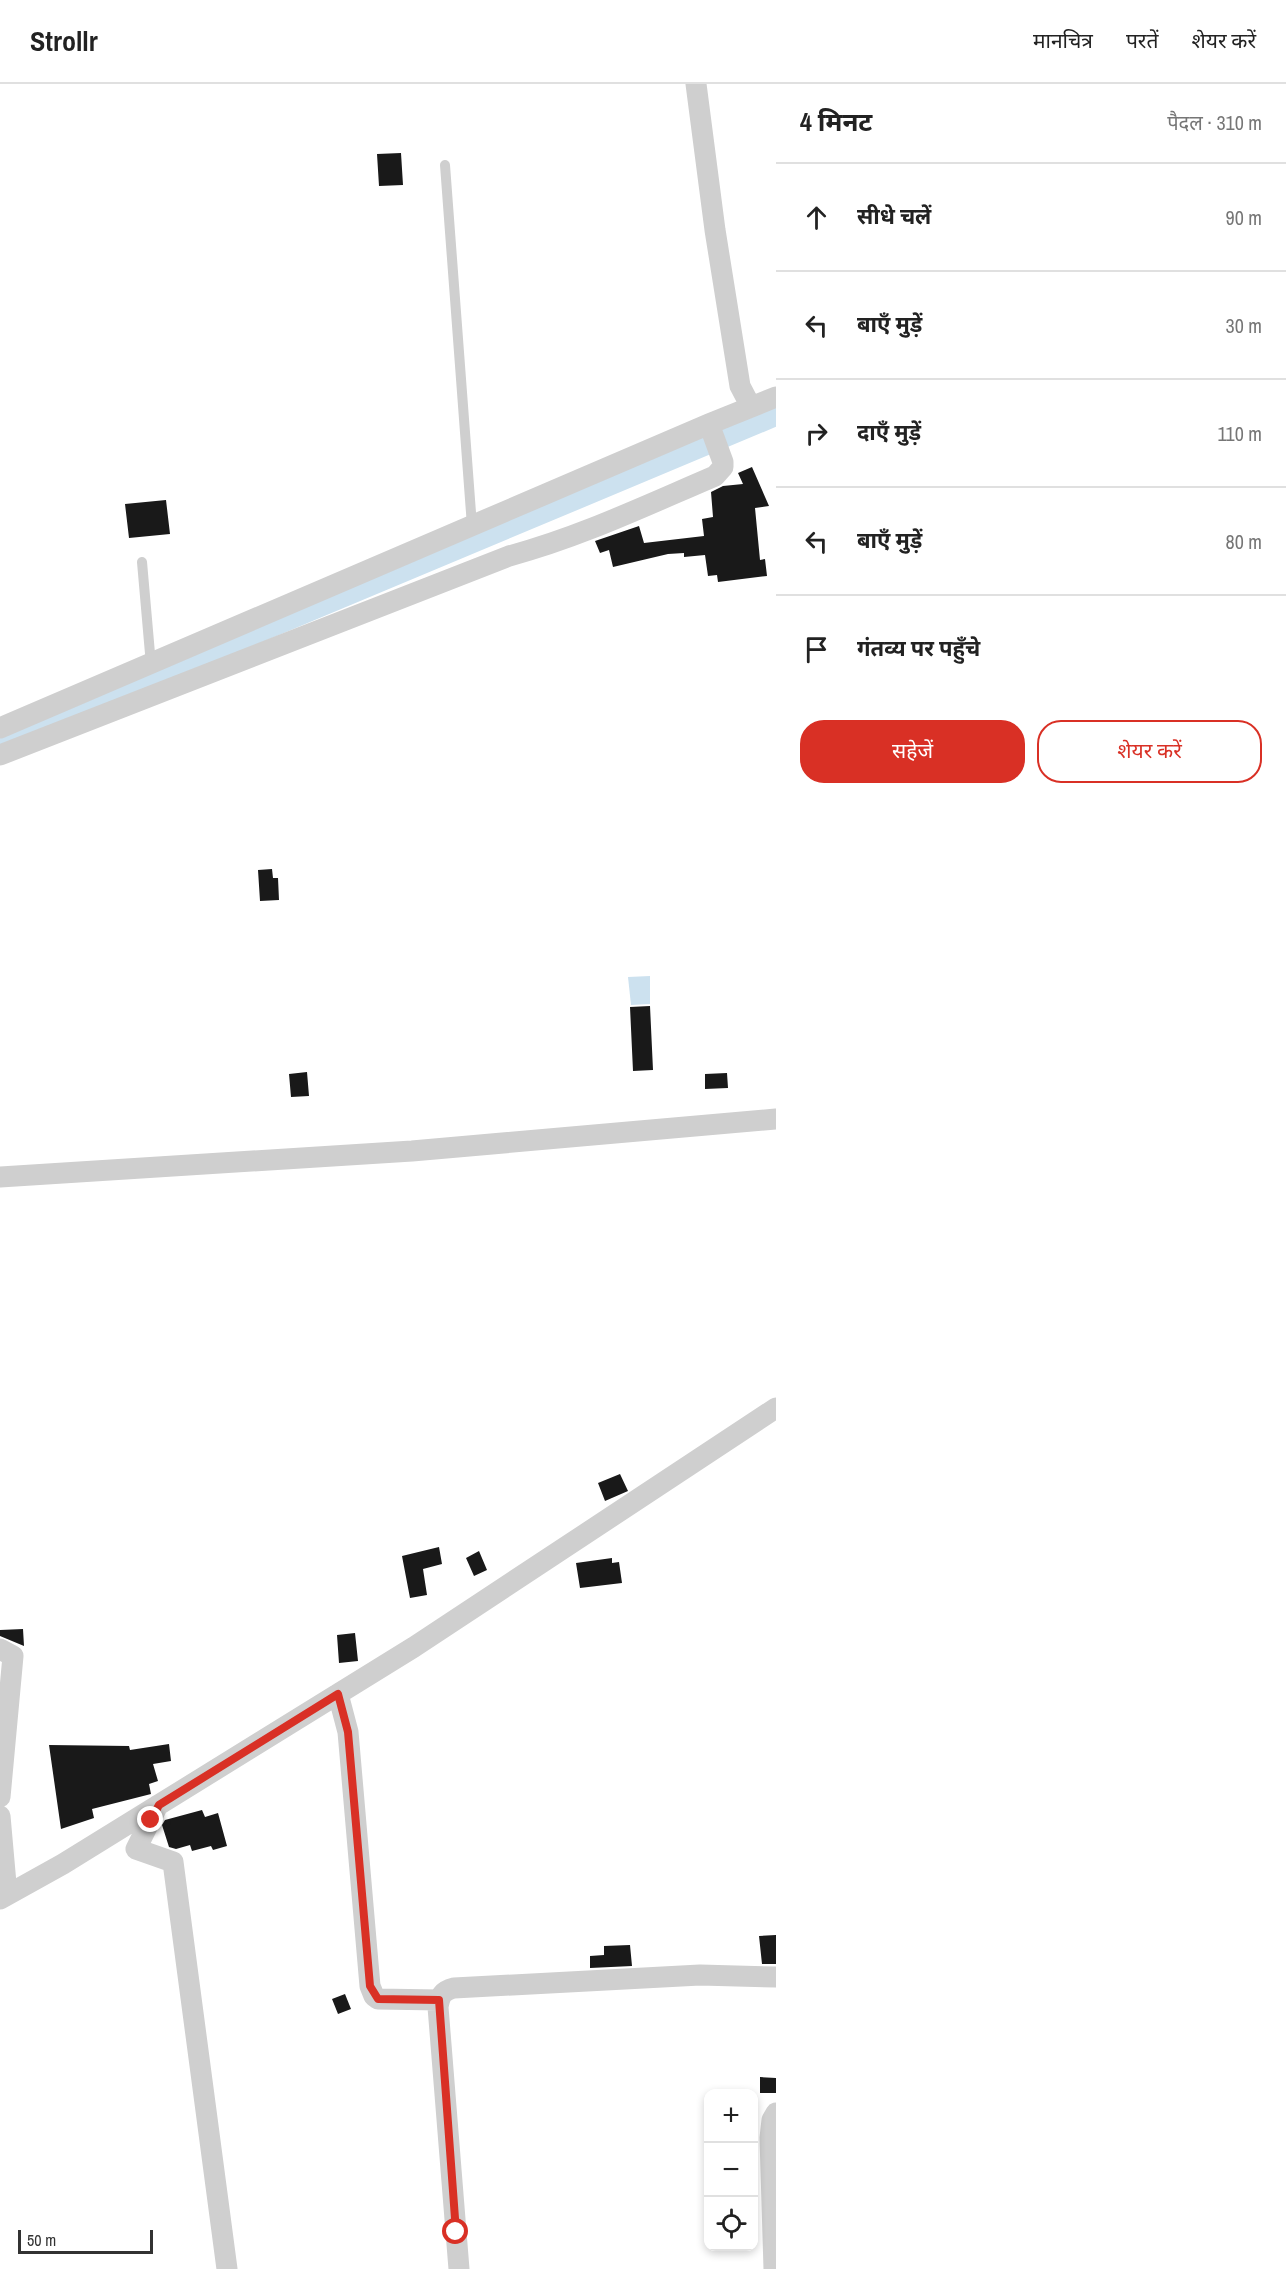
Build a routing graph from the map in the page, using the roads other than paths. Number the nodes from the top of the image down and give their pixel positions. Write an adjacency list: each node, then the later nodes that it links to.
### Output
1 (696, 84): 4 (street)
2 (445, 165): 6 (lane)
3 (776, 398): 4 (street)
4 (751, 407): 5 (street)
5 (712, 432): 6 (street); 10 (street)
6 (472, 526): 8 (street)
7 (142, 562): 8 (lane)
8 (151, 665): 9 (street)
9 (0, 728)
10 (0, 755)
11 (776, 1119): 12 (street)
12 (0, 1177)
13 (776, 1408): 15 (street)
14 (0, 1649): 16 (street)
15 (338, 1694): 17 (street); 21 (street)
16 (0, 1797)
17 (159, 1805): 19 (street); 23 (street)
18 (0, 1816): 19 (street)
19 (4, 1897)
20 (776, 1977): 21 (street)
21 (439, 2000): 24 (street)
22 (776, 2113): 25 (street)
23 (227, 2269)
24 (459, 2269)
25 (774, 2269)

